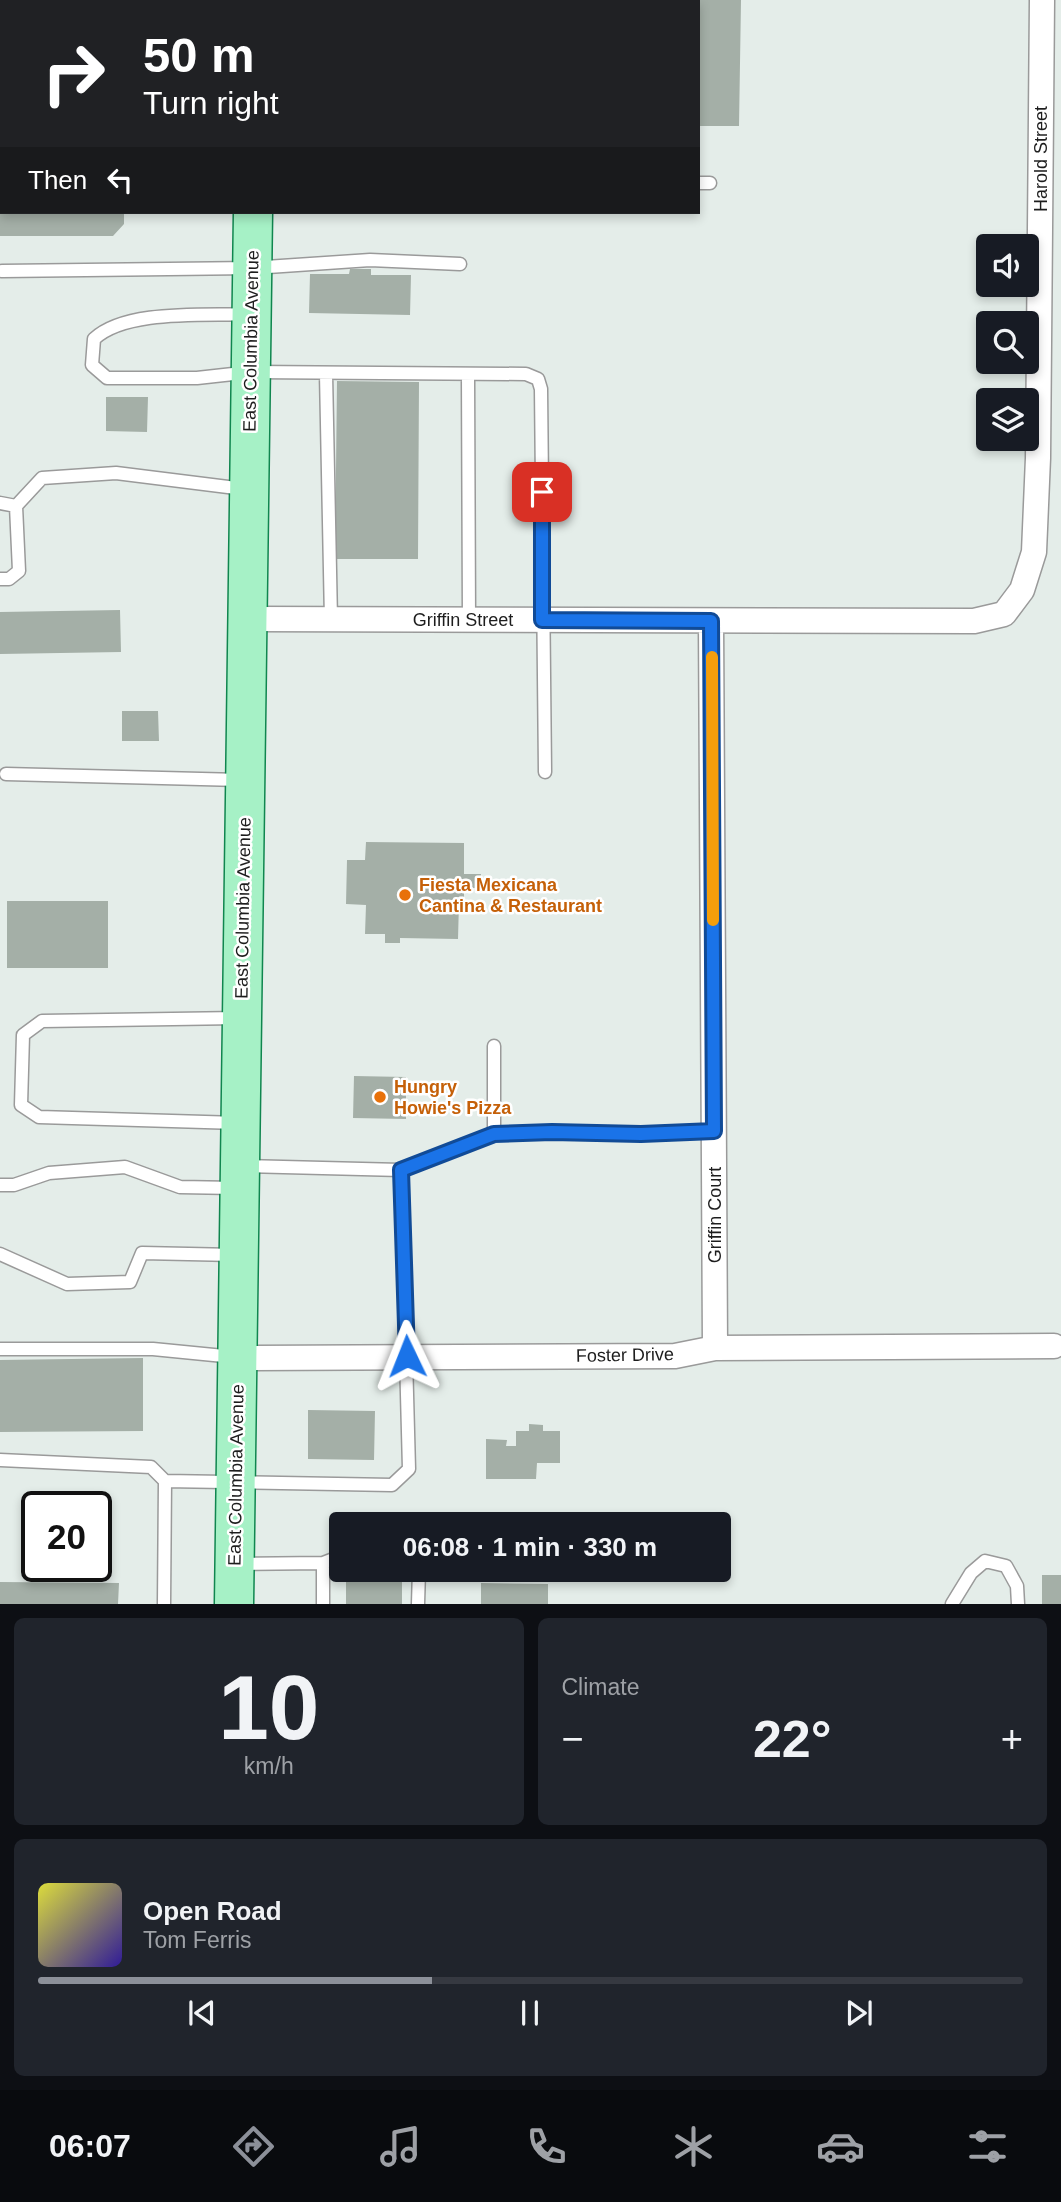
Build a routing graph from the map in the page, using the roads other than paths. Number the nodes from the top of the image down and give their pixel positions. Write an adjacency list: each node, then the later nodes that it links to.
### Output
1 (1042, 0): 10 (street, Harold Street)
2 (253, 214): 4 (main road, East Columbia Avenue)
3 (460, 264): 4 (lane)
4 (252, 268): 5 (lane); 6 (main road, East Columbia Avenue)
5 (2, 271)
6 (251, 314): 7 (main road, East Columbia Avenue); 7 (lane)
7 (251, 372): 8 (lane); 11 (main road, East Columbia Avenue)
8 (326, 373): 9 (lane); 16 (lane)
9 (468, 375): 17 (lane); 18 (lane)
10 (1050, 457): 20 (street, Harold Street)
11 (248, 489): 13 (lane); 15 (main road, East Columbia Avenue)
12 (0, 503): 13 (lane)
13 (16, 506): 14 (lane)
14 (0, 579)
15 (246, 619): 16 (street, Griffin Street); 23 (main road, East Columbia Avenue)
16 (331, 620): 17 (street, Griffin Street)
17 (468, 620): 18 (street, Griffin Street)
18 (542, 620): 19 (street, Griffin Street); 21 (lane)
19 (711, 621): 20 (street, Griffin Street); 27 (street, Griffin Court)
20 (974, 621)
21 (545, 772)
22 (6, 774): 23 (lane)
23 (244, 780): 24 (main road, East Columbia Avenue)
24 (242, 1018): 26 (main road, East Columbia Avenue); 26 (lane)
25 (494, 1046): 28 (lane)
26 (240, 1123): 30 (main road, East Columbia Avenue)
27 (714, 1131): 28 (lane); 35 (street, Griffin Court)
28 (494, 1134): 29 (lane)
29 (401, 1170): 30 (lane); 37 (lane)
30 (240, 1177): 31 (lane); 33 (main road, East Columbia Avenue)
31 (0, 1185)
32 (0, 1254): 33 (lane)
33 (239, 1255): 38 (main road, East Columbia Avenue)
34 (1054, 1346): 35 (street, Foster Drive)
35 (715, 1348): 37 (street, Foster Drive)
36 (0, 1349): 38 (lane)
37 (407, 1356): 38 (street, Foster Drive); 41 (lane)
38 (238, 1358): 41 (main road, East Columbia Avenue)
39 (0, 1460): 40 (lane)
40 (165, 1481): 41 (lane); 46 (lane)
41 (236, 1482): 44 (main road, East Columbia Avenue)
42 (329, 1561): 43 (lane)
43 (323, 1563): 44 (lane); 48 (lane)
44 (235, 1564): 47 (main road, East Columbia Avenue)
45 (419, 1582): 49 (lane)
46 (164, 1604)
47 (234, 1604)
48 (323, 1604)
49 (418, 1604)
50 (952, 1604): 51 (lane)
51 (1017, 1604)

